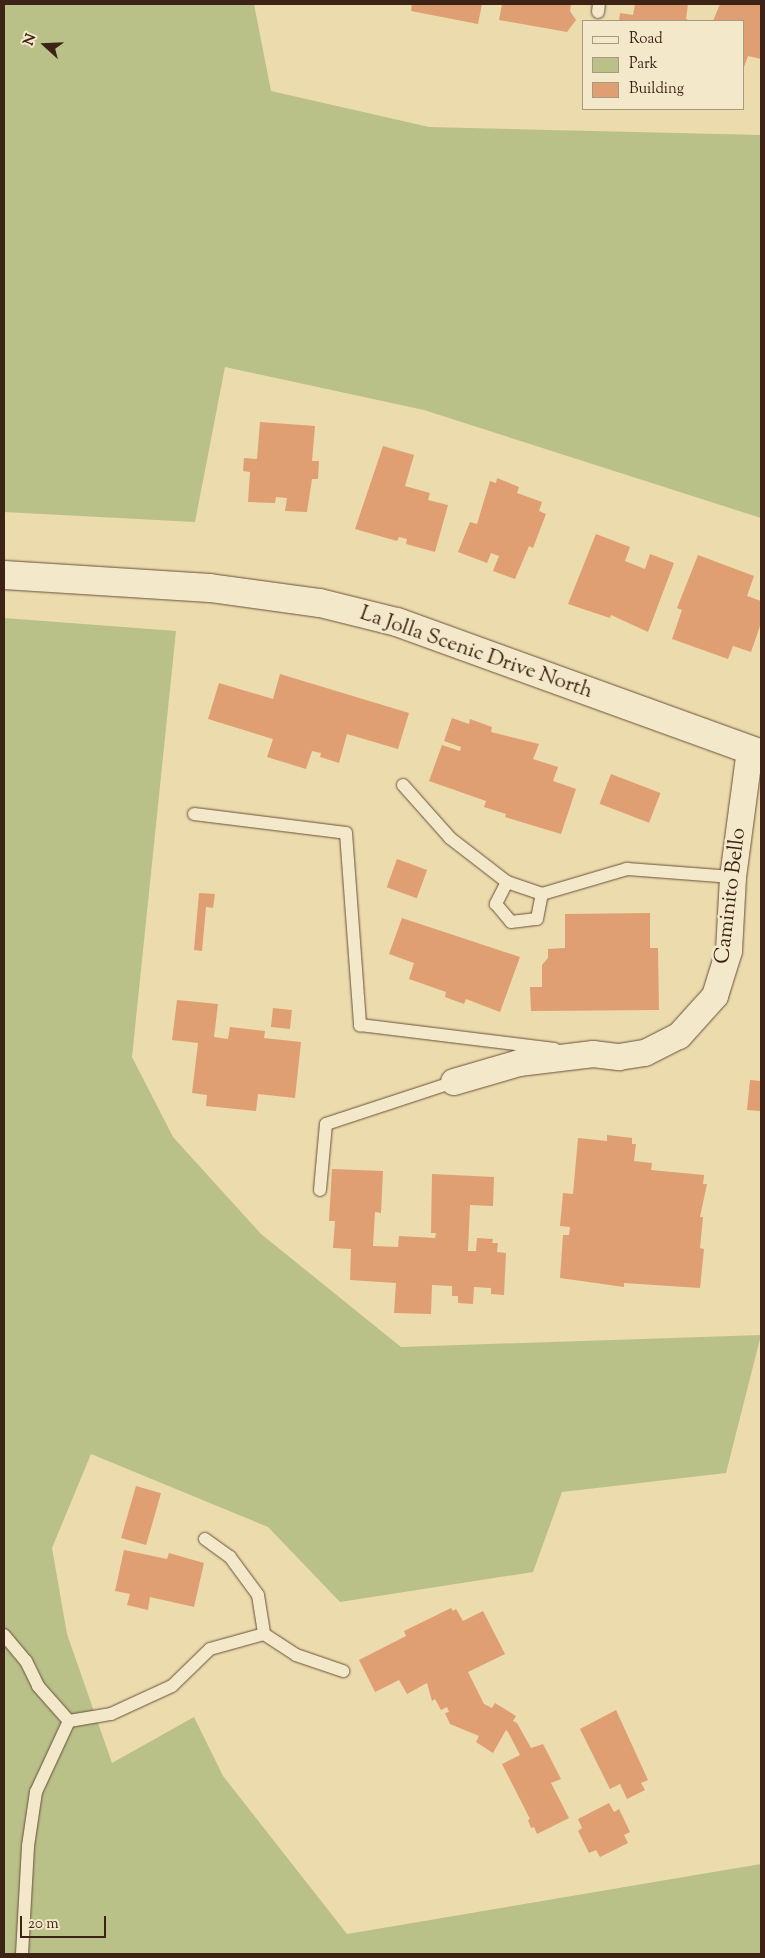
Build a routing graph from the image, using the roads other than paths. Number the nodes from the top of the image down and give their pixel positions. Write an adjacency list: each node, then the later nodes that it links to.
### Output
1 (4, 575): 2 (main road, La Jolla Scenic Drive North)
2 (755, 752): 5 (street, Caminito Bello)
3 (403, 785): 6 (lane)
4 (194, 814): 8 (lane)
5 (734, 877): 7 (lane); 8 (street, Caminito Bello)
6 (508, 882): 7 (lane); 7 (lane)
7 (542, 894)
8 (593, 1054): 9 (street, Caminito Bello)
9 (454, 1082): 10 (lane)
10 (320, 1190)
11 (205, 1539): 12 (lane)
12 (264, 1634): 14 (lane); 15 (lane)
13 (4, 1636): 15 (lane)
14 (343, 1670)
15 (69, 1721): 16 (lane)
16 (22, 1954)

